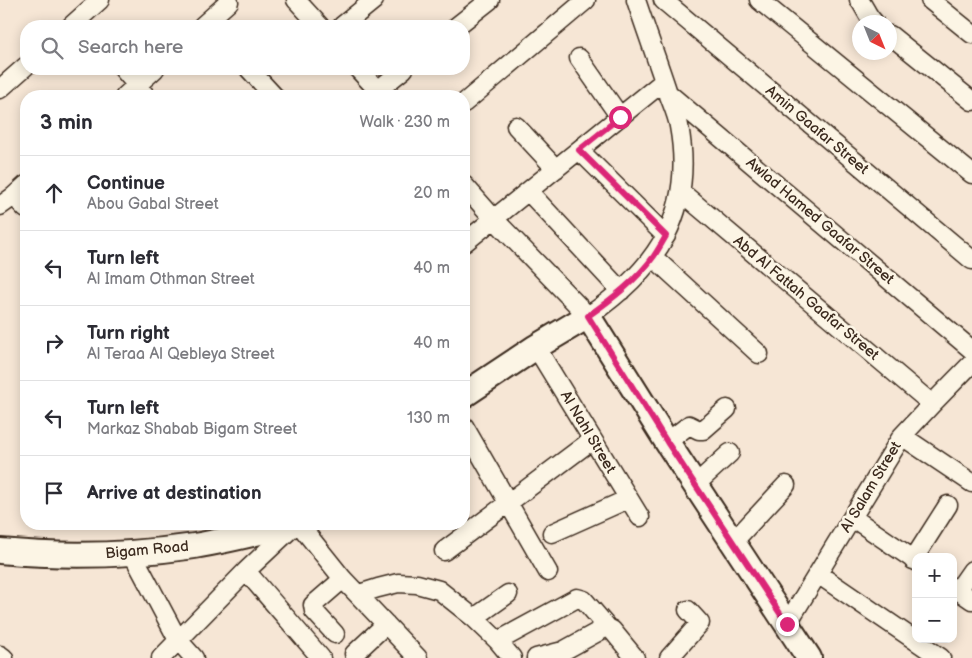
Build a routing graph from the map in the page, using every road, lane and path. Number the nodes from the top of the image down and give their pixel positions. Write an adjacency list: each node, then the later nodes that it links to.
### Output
1 (100, 0): 13 (street)
2 (296, 0): 15 (street)
3 (374, 0): 16 (street)
4 (490, 0): 17 (street)
5 (586, 0): 34 (street)
6 (636, 0): 27 (street)
7 (663, 0): 48 (street, Amin Gaafar Street)
8 (759, 0): 40 (street)
9 (930, 0): 18 (street)
10 (861, 1): 12 (street)
11 (229, 2): 14 (street)
12 (868, 15)
13 (82, 20)
14 (212, 20)
15 (314, 20)
16 (349, 20)
17 (465, 20)
18 (972, 34)
19 (897, 41): 35 (street)
20 (579, 58): 36 (street)
21 (20, 71): 28 (street)
22 (126, 75): 29 (street)
23 (150, 75): 30 (street)
24 (255, 75): 31 (street)
25 (364, 75): 32 (street)
26 (398, 75): 33 (street)
27 (666, 87): 36 (street); 42 (street); 52 (street, Awlad Hamed Gaafar Street)
28 (0, 89)
29 (134, 90)
30 (138, 90)
31 (268, 90)
32 (377, 90)
33 (383, 90)
34 (470, 98)
35 (972, 101)
36 (620, 117): 38 (street)
37 (516, 126): 39 (street)
38 (579, 150): 39 (street); 45 (street)
39 (556, 169): 41 (street)
40 (972, 174)
41 (528, 191): 44 (street); 49 (street)
42 (681, 192): 45 (street); 56 (street, Abd Al Fattah Gaafar Street)
43 (470, 193): 44 (street)
44 (494, 219): 46 (street); 50 (street)
45 (666, 236): 47 (street)
46 (470, 238)
47 (653, 257): 49 (street); 53 (street)
48 (972, 260)
49 (621, 292): 50 (street)
50 (588, 316): 51 (main road); 61 (main road)
51 (536, 347): 55 (main road); 60 (street, Al Nahl Street)
52 (972, 350)
53 (759, 354)
54 (972, 363): 56 (street, Al Salam Street)
55 (470, 391)
56 (932, 404): 59 (street, Al Salam Street)
57 (727, 409): 61 (street)
58 (470, 436): 67 (street)
59 (902, 436): 63 (street); 70 (street, Al Salam Street)
60 (592, 440): 66 (street, Al Nahl Street); 67 (street)
61 (667, 442): 64 (main road)
62 (730, 453): 64 (street)
63 (971, 481)
64 (695, 484): 75 (main road)
65 (786, 484): 75 (street)
66 (628, 499): 69 (street, Al Nahl Street); 74 (street)
67 (508, 503): 77 (street); 83 (street)
68 (948, 505): 79 (street)
69 (640, 517)
70 (852, 518): 80 (street); 84 (street, Al Salam Street)
71 (268, 530): 78 (main road, Bigam Road)
72 (291, 530): 82 (street)
73 (303, 530): 85 (street)
74 (552, 533)
75 (733, 542): 92 (main road)
76 (0, 550): 78 (main road, Bigam Road)
77 (444, 551)
78 (132, 553): 95 (street)
79 (918, 553)
80 (912, 559)
81 (972, 570): 86 (street)
82 (246, 571): 95 (street); 102 (street)
83 (548, 572)
84 (818, 574): 92 (street, Al Salam Street); 109 (street)
85 (343, 579): 87 (street); 94 (street)
86 (961, 592)
87 (359, 594): 90 (street); 91 (street)
88 (508, 594): 90 (street)
89 (688, 610): 107 (street)
90 (474, 618): 96 (street)
91 (386, 624): 97 (street); 103 (street)
92 (787, 624): 108 (main road)
93 (608, 628): 96 (street); 105 (street); 106 (street)
94 (335, 634)
95 (178, 640): 100 (street); 101 (street)
96 (498, 641): 104 (street)
97 (354, 654)
98 (0, 655): 99 (street)
99 (4, 658)
100 (161, 658)
101 (194, 658)
102 (321, 658)
103 (418, 658)
104 (512, 658)
105 (536, 658)
106 (635, 658)
107 (669, 658)
108 (809, 658)
109 (941, 658)

